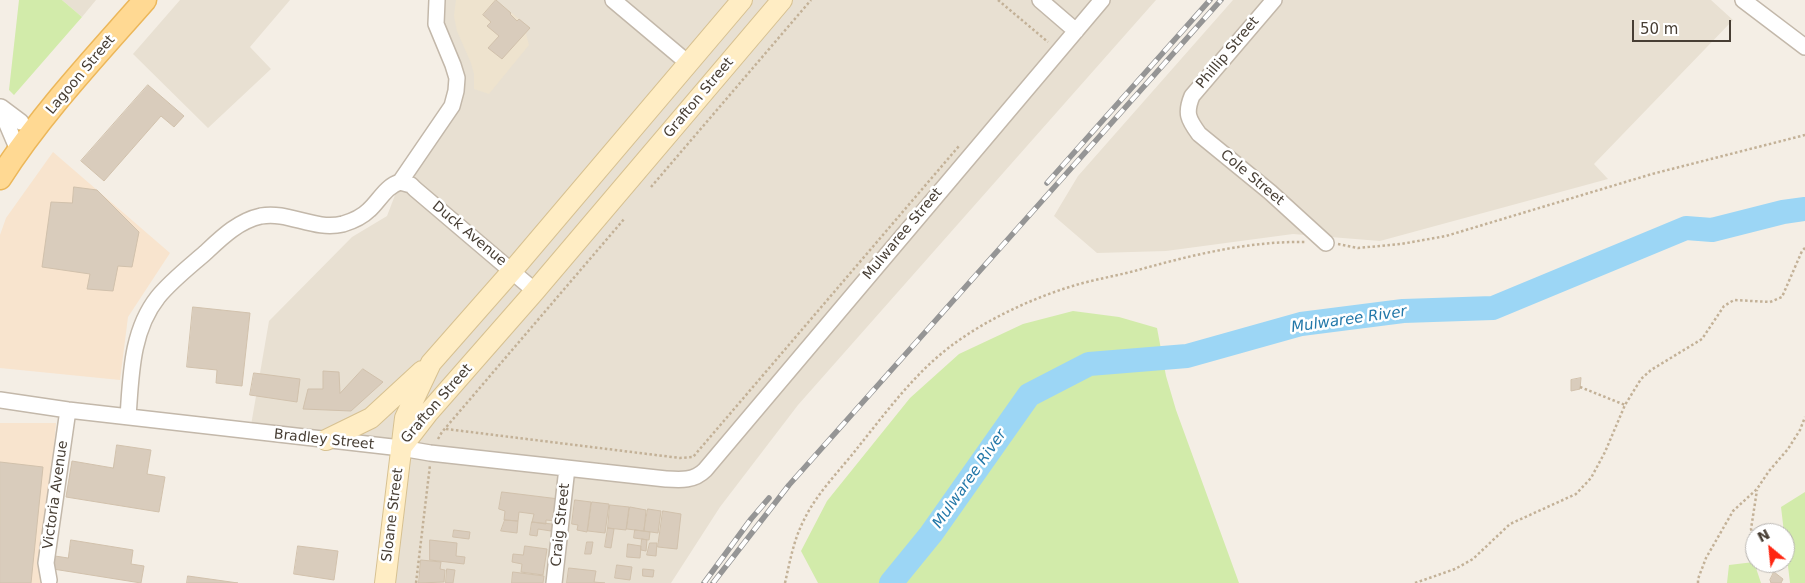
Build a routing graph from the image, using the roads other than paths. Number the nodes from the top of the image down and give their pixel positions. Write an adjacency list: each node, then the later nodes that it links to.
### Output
1 (127, 0): 16 (main road, Lagoon Street)
2 (145, 0): 16 (main road, Lagoon Street)
3 (437, 0): 18 (street)
4 (613, 0): 13 (street)
5 (742, 0): 13 (street, Grafton Street)
6 (782, 0): 21 (street, Grafton Street)
7 (1040, 0): 11 (street)
8 (1102, 0): 11 (street, Mulwaree Street)
9 (1274, 0): 15 (street, Phillip Street)
10 (1743, 0): 12 (street)
11 (1070, 26): 29 (street, Mulwaree Street)
12 (1805, 47)
13 (688, 63): 20 (street, Grafton Street)
14 (0, 107): 16 (street)
15 (1187, 109): 19 (street, Cole Street)
16 (9, 138): 17 (main road)
17 (0, 178)
18 (400, 182): 20 (street, Duck Avenue); 25 (street)
19 (1326, 242)
20 (512, 271): 21 (street, Duck Avenue); 22 (street, Grafton Street)
21 (535, 291): 27 (street, Grafton Street)
22 (431, 363): 26 (street); 27 (street, Grafton Street)
23 (0, 400): 24 (street, Bradley Street)
24 (68, 410): 25 (street, Bradley Street); 30 (street, Victoria Avenue)
25 (128, 417): 26 (street, Bradley Street)
26 (326, 440): 27 (street, Bradley Street)
27 (401, 448): 28 (street, Bradley Street); 31 (street, Sloane Street)
28 (567, 468): 29 (street, Bradley Street); 32 (street, Craig Street)
29 (705, 470)
30 (49, 580)
31 (385, 583)
32 (554, 583)

